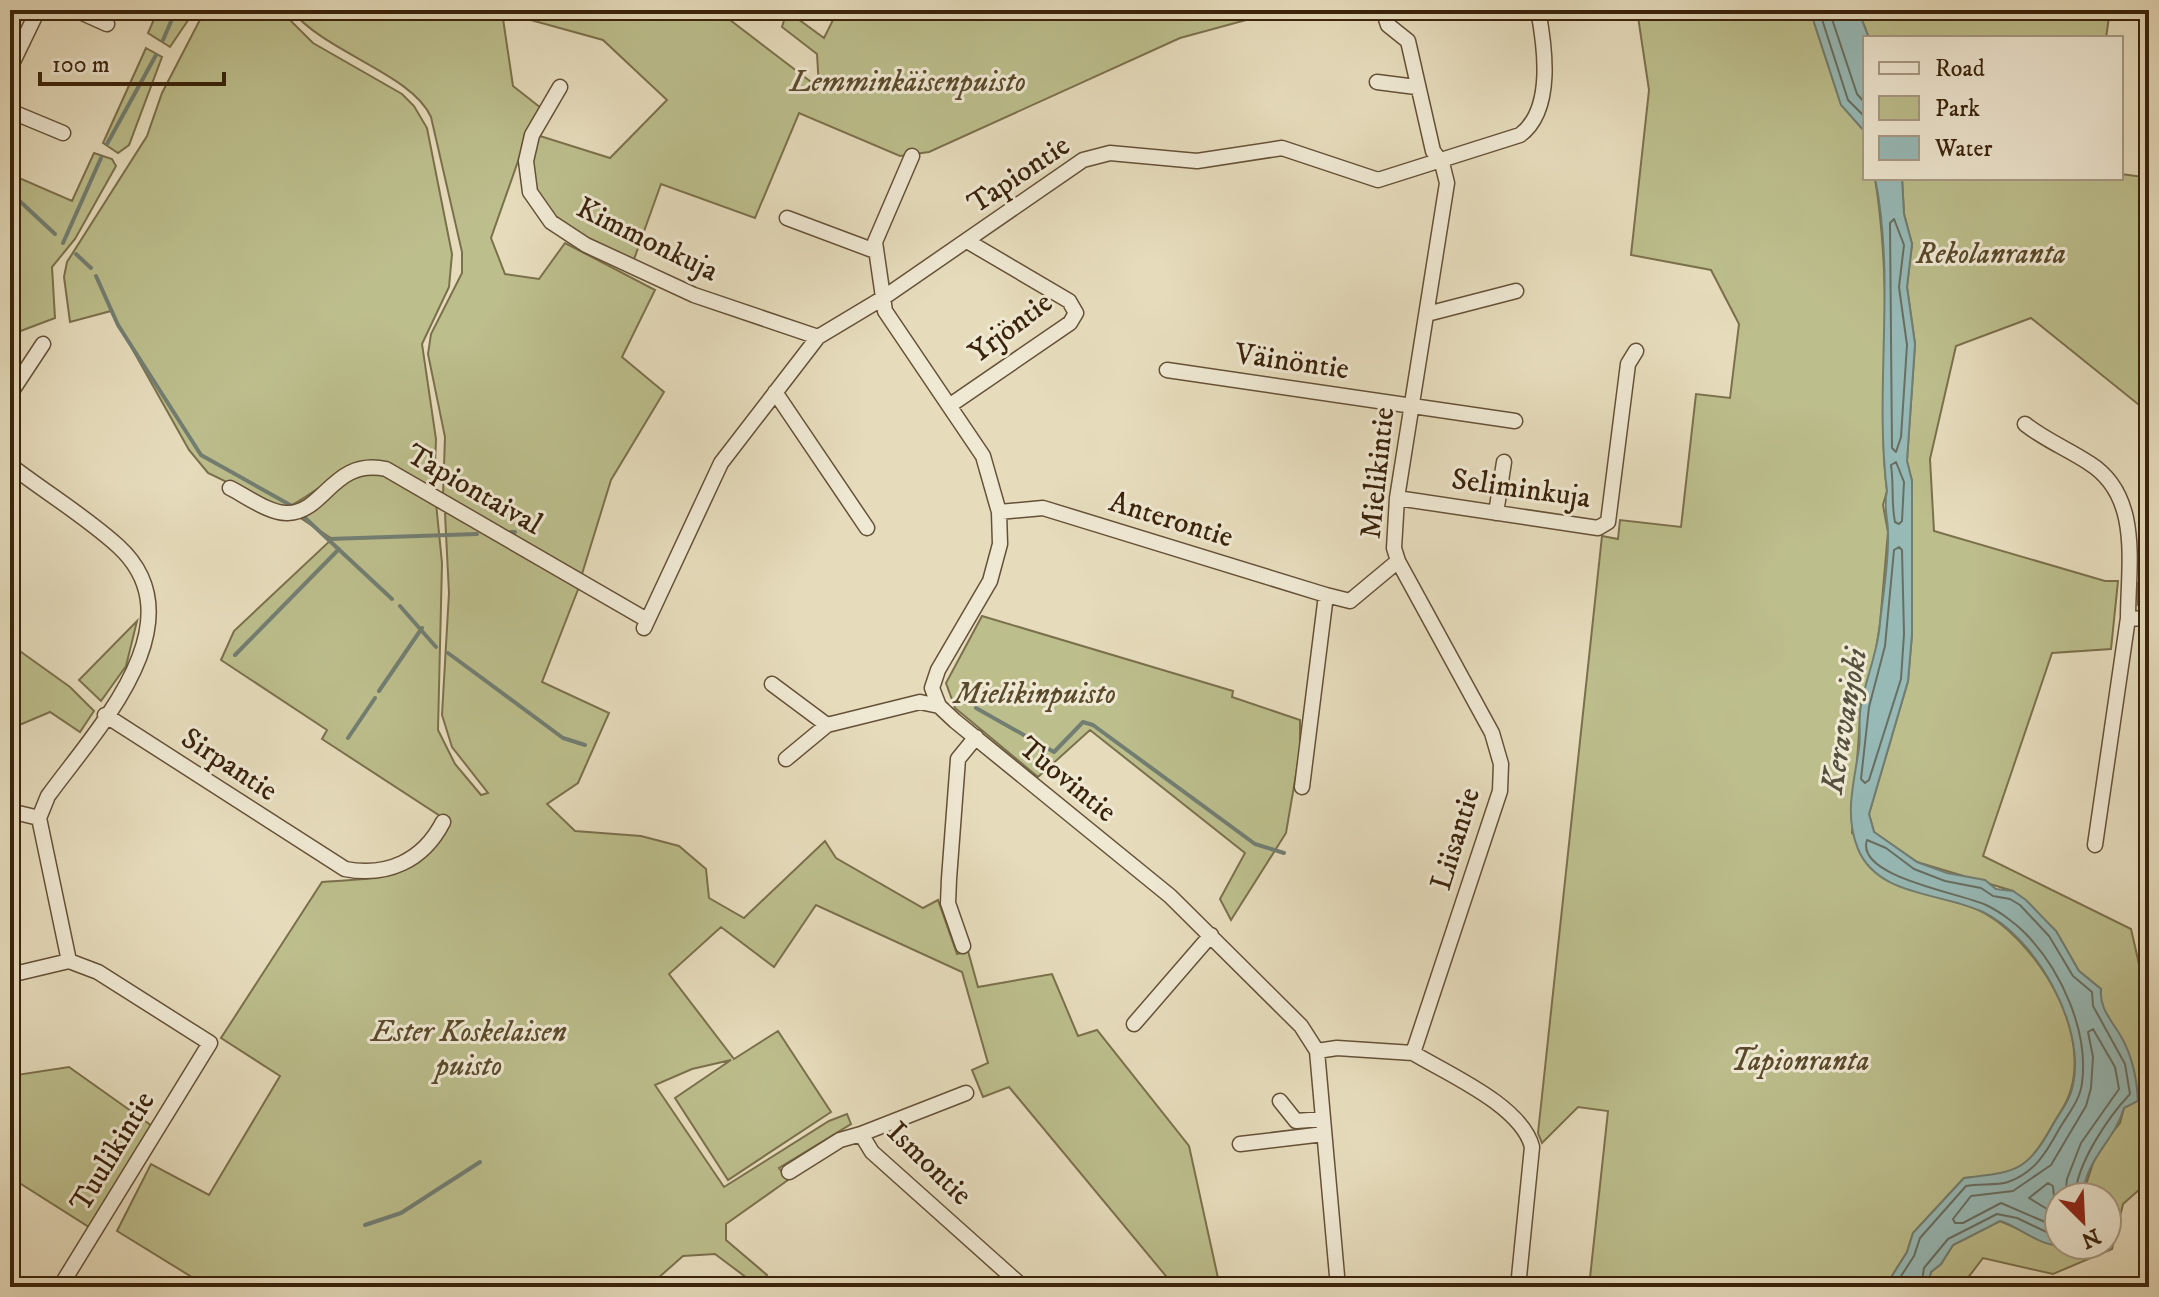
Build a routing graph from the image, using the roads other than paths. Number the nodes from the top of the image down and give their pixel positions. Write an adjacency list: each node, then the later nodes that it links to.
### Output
1 (38, 10): 6 (street)
2 (76, 10): 5 (street)
3 (1383, 10): 9 (street)
4 (1538, 10): 13 (street, Tapiontie)
5 (107, 24)
6 (10, 68)
7 (1377, 82): 9 (street)
8 (560, 87): 20 (street, Kimmonkuja)
9 (1416, 87): 13 (street)
10 (10, 111): 11 (street)
11 (63, 133)
12 (912, 156): 16 (street)
13 (1442, 163): 15 (street, Tapiontie); 19 (street, Mielikintie)
14 (787, 218): 16 (street)
15 (967, 241): 18 (street, Tapiontie); 26 (street, Yrjöntie)
16 (875, 251): 18 (street)
17 (1516, 291): 19 (street)
18 (883, 298): 20 (street, Tapiontie); 26 (street)
19 (1427, 314): 27 (street, Mielikintie)
20 (818, 337): 24 (street, Tapiontie)
21 (43, 344): 25 (street)
22 (1636, 351): 35 (street, Seliminkuja)
23 (1167, 370): 27 (street, Väinöntie)
24 (775, 392): 36 (street); 41 (street, Tapiontie)
25 (10, 394)
26 (949, 406): 34 (street)
27 (1411, 406): 28 (street, Väinöntie); 33 (street, Mielikintie)
28 (1515, 421)
29 (2025, 424): 39 (street)
30 (1504, 462): 35 (street)
31 (10, 465): 44 (street)
32 (230, 488): 41 (street, Tapiontaival)
33 (1397, 498): 35 (street, Seliminkuja); 37 (street, Mielikintie)
34 (999, 512): 38 (street, Anterontie); 43 (street)
35 (1496, 513)
36 (867, 528)
37 (1398, 561): 38 (street, Mielikintie); 59 (street, Liisantie)
38 (1326, 595): 48 (street)
39 (2128, 618): 40 (street); 52 (street)
40 (2149, 619)
41 (645, 624)
42 (772, 684): 45 (street)
43 (939, 706): 45 (street); 46 (street, Tuovintie)
44 (105, 715): 50 (street); 51 (street, Sirpantie)
45 (827, 725): 47 (street)
46 (976, 737): 53 (street, Tuovintie); 54 (street)
47 (786, 759)
48 (1302, 787)
49 (10, 811): 50 (street)
50 (39, 818): 55 (street)
51 (443, 822)
52 (2095, 845)
53 (1211, 935): 57 (street); 58 (street, Tuovintie)
54 (963, 946)
55 (69, 961): 56 (street); 66 (street, Tuulikintie)
56 (10, 975)
57 (1134, 1024)
58 (1317, 1051): 59 (street); 62 (street)
59 (1413, 1053): 69 (street)
60 (966, 1093): 63 (street)
61 (1280, 1101): 62 (street)
62 (1324, 1126): 64 (street); 68 (street)
63 (861, 1134): 65 (street, Ismontie); 67 (street, Ismontie)
64 (1240, 1144)
65 (789, 1172)
66 (65, 1285)
67 (1023, 1287)
68 (1338, 1287)
69 (1518, 1287)

